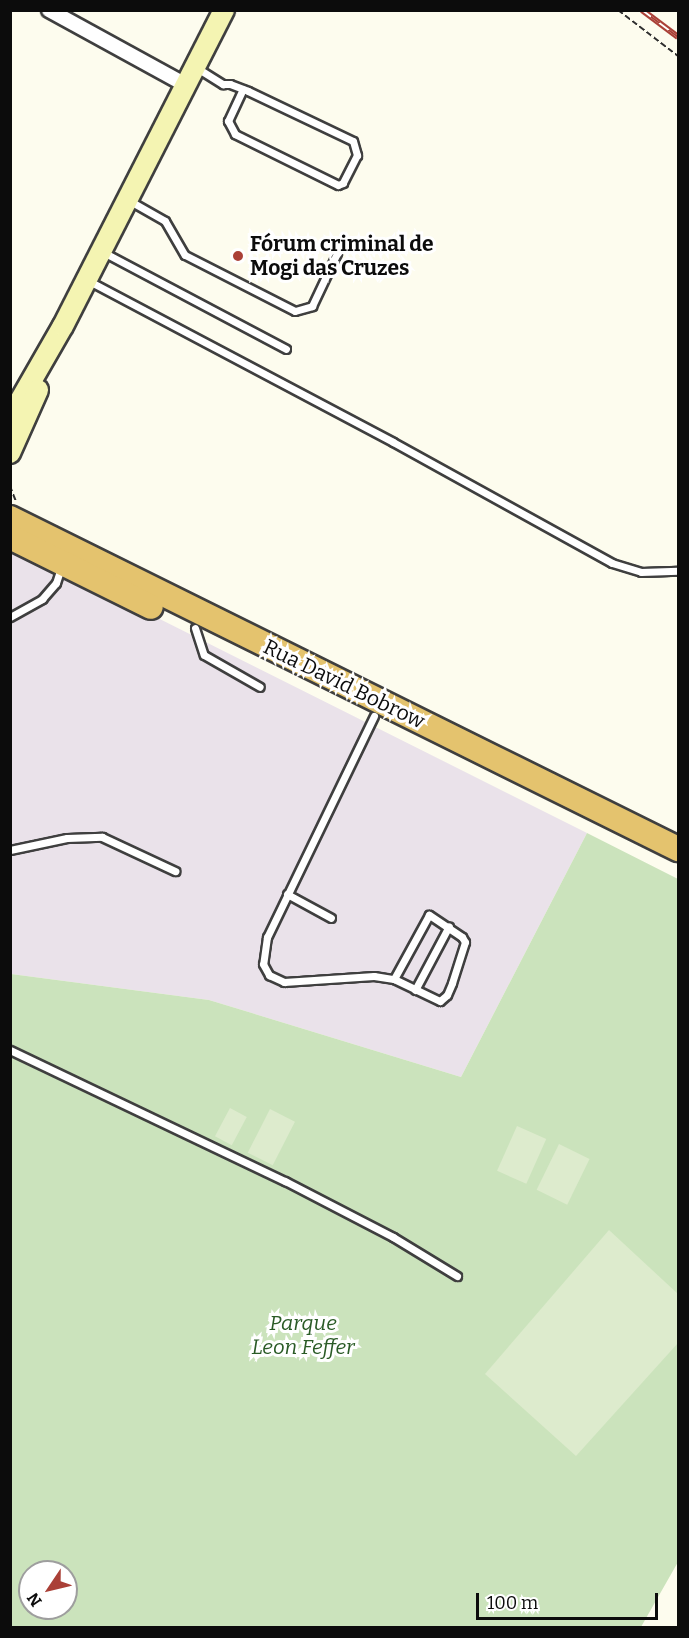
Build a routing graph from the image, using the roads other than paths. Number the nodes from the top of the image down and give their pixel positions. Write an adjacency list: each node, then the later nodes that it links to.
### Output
1 (49, 10): 3 (street)
2 (224, 10): 4 (main road)
3 (72, 16): 5 (street)
4 (195, 67): 5 (main road); 6 (lane)
5 (186, 85): 7 (main road)
6 (243, 89): 6 (lane)
7 (128, 200): 8 (main road); 9 (lane)
8 (101, 251): 10 (main road); 11 (lane)
9 (337, 253)
10 (87, 280): 12 (main road); 18 (lane)
11 (286, 349)
12 (44, 361): 13 (main road); 14 (main road)
13 (10, 418)
14 (10, 453)
15 (10, 518): 23 (highway, Rua David Bobrow)
16 (10, 537): 17 (highway, Rua David Bobrow)
17 (63, 563): 19 (lane); 20 (highway, Rua David Bobrow)
18 (678, 571)
19 (10, 616)
20 (195, 628): 21 (lane); 22 (highway, Rua David Bobrow)
21 (260, 687)
22 (374, 716): 25 (highway, Rua David Bobrow); 27 (lane)
23 (678, 849)
24 (10, 850): 26 (lane)
25 (678, 865)
26 (175, 871)
27 (287, 894): 28 (lane); 30 (lane)
28 (331, 918)
29 (449, 926): 30 (lane); 31 (lane); 31 (lane)
30 (394, 979): 31 (lane)
31 (415, 990)
32 (10, 1050): 33 (lane)
33 (457, 1276)

